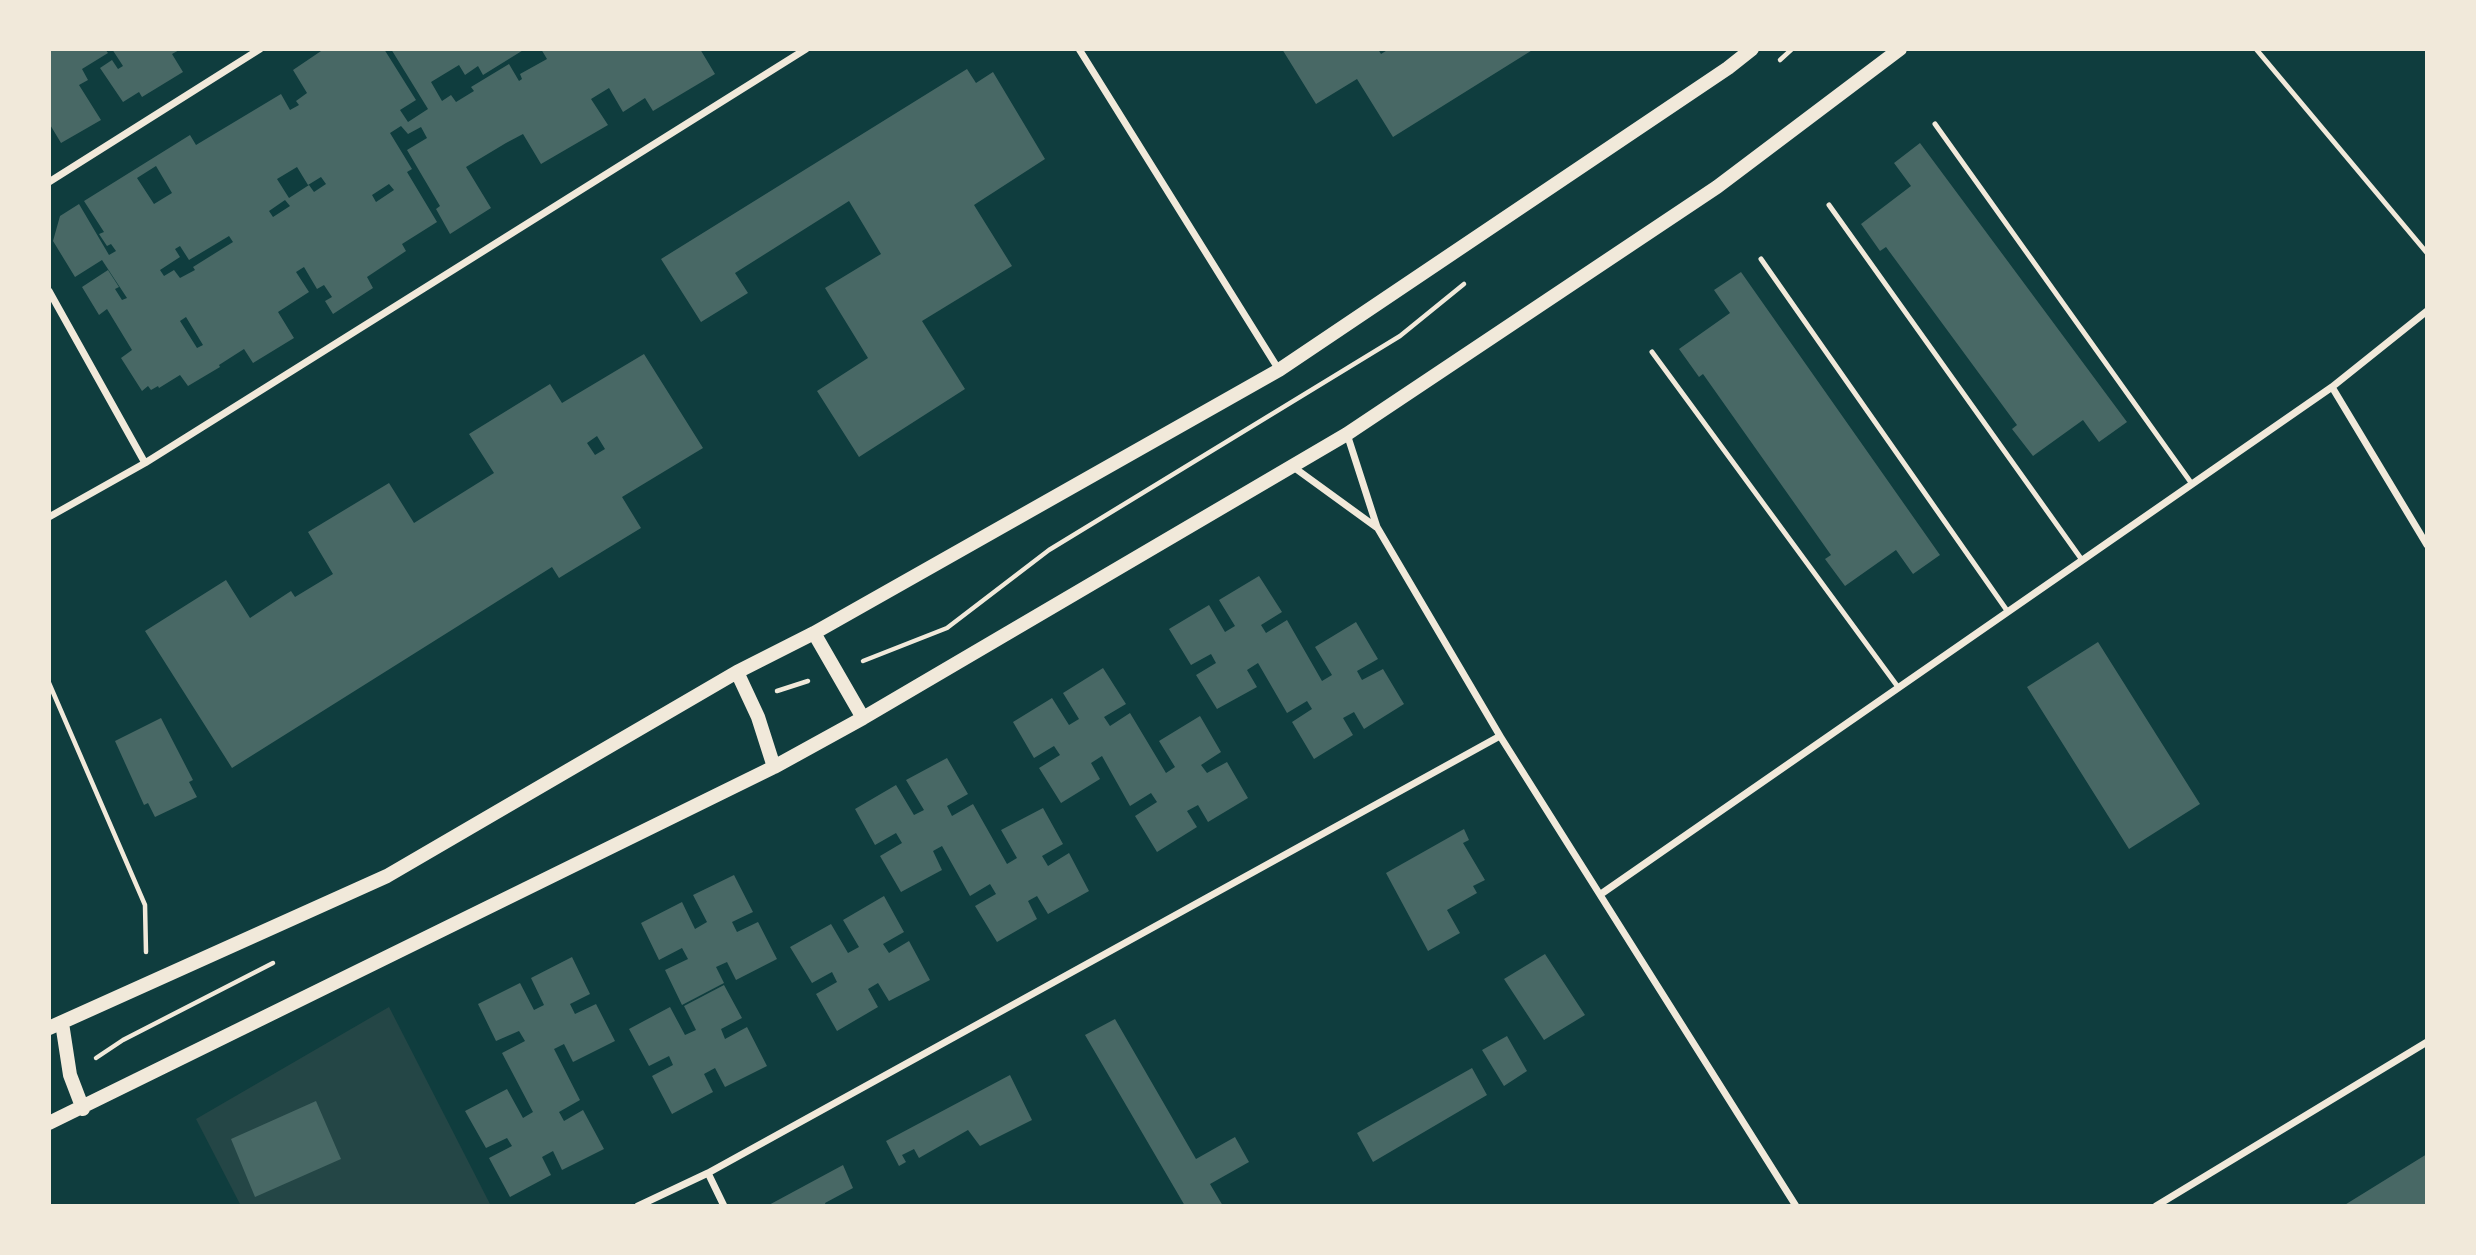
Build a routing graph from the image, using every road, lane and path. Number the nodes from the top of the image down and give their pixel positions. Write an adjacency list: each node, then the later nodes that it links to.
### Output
1 (260, 49): 8 (street)
2 (806, 49): 18 (street)
3 (1079, 49): 15 (street)
4 (1752, 49): 15 (main road)
5 (1900, 49): 17 (main road)
6 (2256, 49): 10 (lane)
7 (1935, 124): 20 (lane)
8 (49, 182)
9 (1829, 205): 24 (lane)
10 (2427, 253)
11 (1761, 259): 25 (lane)
12 (49, 291): 18 (street)
13 (2427, 312): 16 (street)
14 (1652, 352): 29 (lane)
15 (1279, 370): 26 (main road)
16 (2332, 387): 20 (street); 23 (street)
17 (1347, 434): 19 (main road); 22 (street)
18 (145, 463): 21 (street)
19 (1292, 466): 22 (street); 30 (main road)
20 (2192, 484): 24 (street)
21 (49, 517)
22 (1377, 527): 31 (street)
23 (2427, 545)
24 (2082, 560): 25 (street)
25 (2008, 612): 29 (street)
26 (814, 633): 27 (main road); 30 (main road)
27 (737, 672): 32 (main road); 34 (main road)
28 (49, 683): 34 (path)
29 (1898, 687): 33 (street)
30 (863, 718): 32 (main road)
31 (1500, 736): 33 (street); 39 (street)
32 (774, 767): 37 (main road)
33 (1601, 894): 42 (street)
34 (147, 985): 35 (main road)
35 (55, 1025): 37 (main road)
36 (2427, 1042): 43 (street)
37 (83, 1108): 38 (main road)
38 (49, 1123)
39 (708, 1173): 40 (street); 41 (street)
40 (638, 1206)
41 (724, 1206)
42 (1796, 1206)
43 (2157, 1206)

